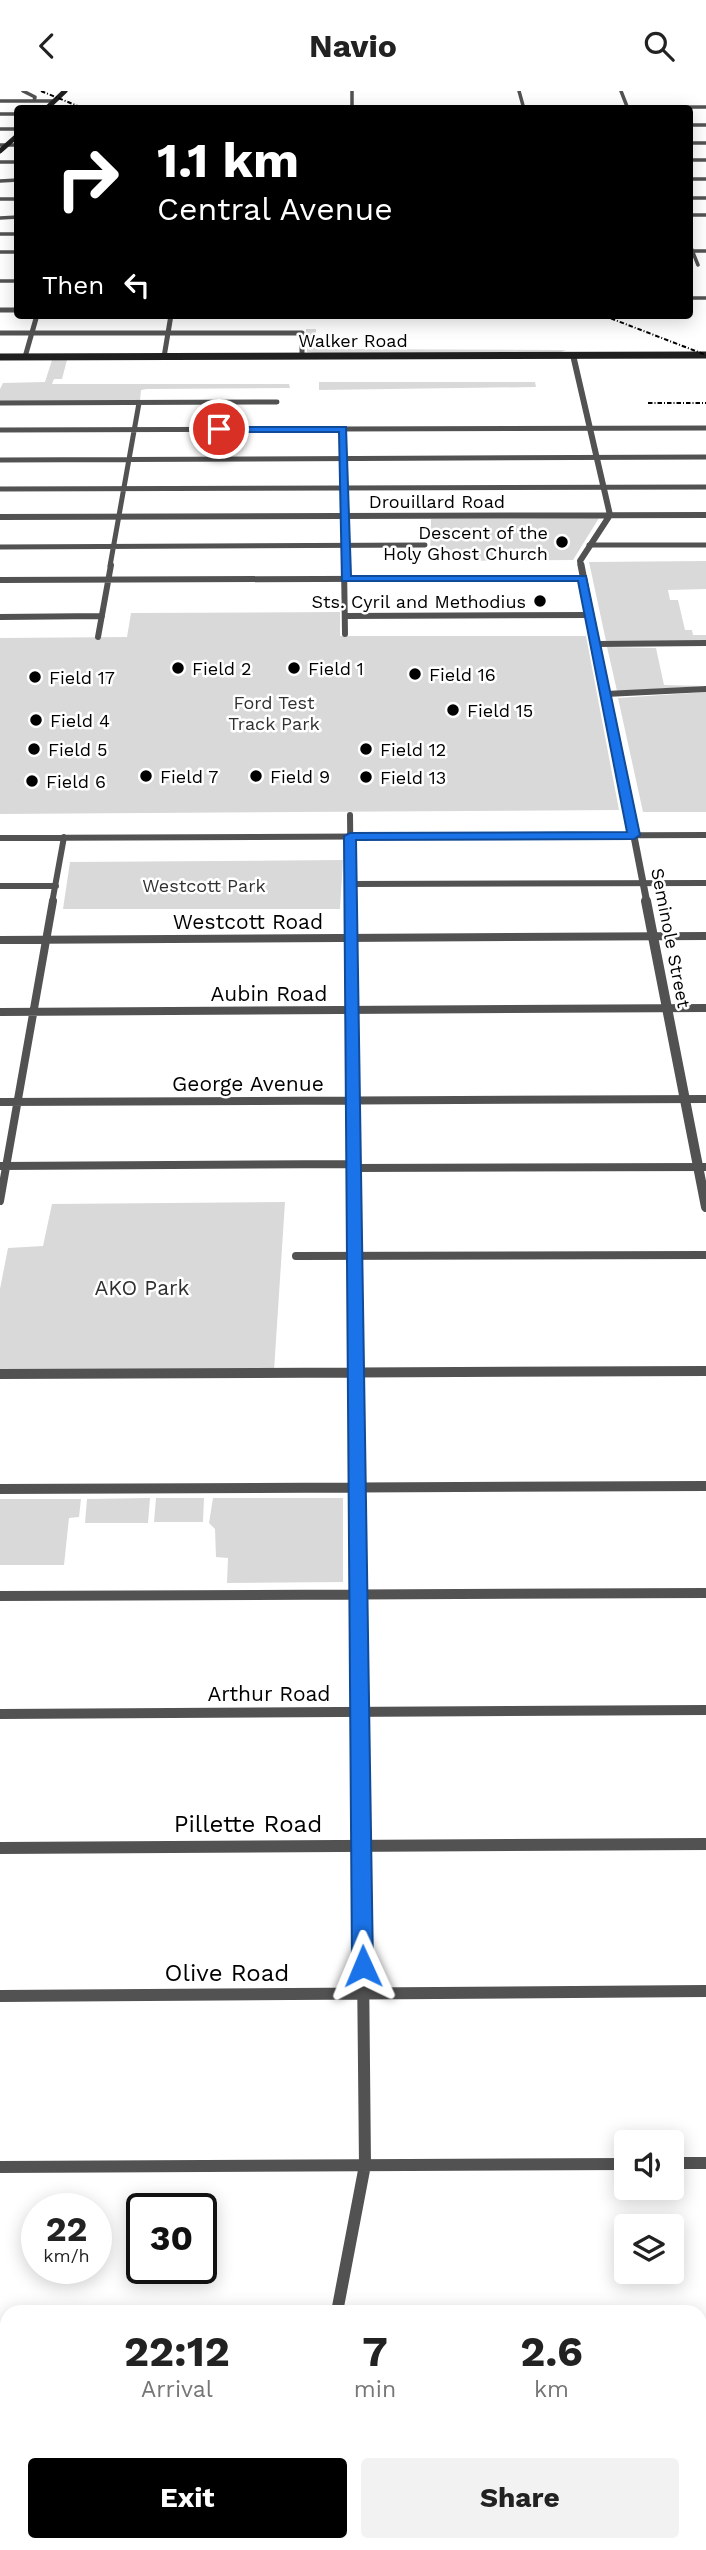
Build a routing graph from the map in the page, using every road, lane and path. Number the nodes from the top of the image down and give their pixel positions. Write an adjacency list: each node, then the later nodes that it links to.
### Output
1 (23, 91): 4 (street)
2 (65, 91): 5 (main road)
3 (0, 101): 4 (street)
4 (34, 101): 5 (street)
5 (54, 101): 6 (main road)
6 (50, 105)
7 (3, 145): 8 (main road)
8 (0, 151)
9 (693, 255): 10 (street)
10 (698, 265)
11 (36, 319): 14 (street)
12 (170, 319): 15 (street)
13 (0, 333): 14 (street)
14 (32, 333): 15 (street); 21 (street)
15 (168, 333): 19 (street); 22 (street)
16 (573, 355): 17 (main road, Walker Road); 19 (main road, Walker Road); 23 (street)
17 (609, 355): 18 (main road, Walker Road); 23 (street)
18 (706, 355)
19 (302, 356): 22 (main road, Walker Road)
20 (0, 357): 21 (main road, Walker Road)
21 (25, 357): 22 (main road, Walker Road)
22 (164, 357)
23 (576, 367): 27 (street)
24 (277, 402): 26 (street)
25 (0, 403): 26 (street)
26 (139, 403): 31 (street)
27 (590, 428): 28 (street); 29 (street); 32 (street)
28 (706, 428)
29 (343, 429): 31 (street); 34 (street)
30 (0, 430): 31 (street)
31 (134, 430): 35 (street)
32 (597, 457): 33 (street); 34 (street); 37 (street)
33 (706, 457)
34 (344, 458): 35 (street); 39 (street)
35 (129, 459): 36 (street); 41 (street)
36 (0, 460)
37 (603, 487): 38 (street); 39 (street); 42 (street)
38 (706, 487)
39 (344, 488): 41 (street); 45 (street)
40 (0, 489): 41 (street)
41 (124, 489): 44 (street)
42 (610, 515): 43 (street, Drouillard Road); 45 (street, Drouillard Road); 48 (street, Seminole Street)
43 (706, 515)
44 (119, 516): 45 (street, Drouillard Road); 46 (street, Drouillard Road); 52 (street)
45 (344, 516): 50 (street)
46 (0, 517)
47 (425, 545): 50 (street)
48 (589, 545): 49 (street); 53 (street, Seminole Street)
49 (706, 545)
50 (346, 546): 52 (street); 54 (street)
51 (0, 547): 52 (street)
52 (114, 547): 56 (street)
53 (583, 578): 54 (street); 57 (street, Seminole Street)
54 (346, 579): 56 (street); 58 (street)
55 (0, 580): 56 (street)
56 (108, 580): 60 (street)
57 (590, 615): 58 (street); 64 (street, Seminole Street)
58 (346, 616): 61 (street)
59 (0, 617): 60 (street)
60 (102, 617): 62 (street)
61 (345, 634)
62 (98, 637)
63 (706, 643): 64 (street)
64 (597, 644): 66 (street, Seminole Street)
65 (706, 689): 66 (street)
66 (606, 694): 68 (street, Seminole Street)
67 (350, 815): 70 (street)
68 (634, 835): 69 (street); 70 (street); 73 (street, Seminole Street)
69 (706, 835)
70 (350, 836): 71 (street); 75 (street)
71 (64, 837): 72 (street); 77 (street)
72 (0, 838)
73 (644, 883): 74 (street); 75 (street); 78 (street, Seminole Street)
74 (706, 883)
75 (351, 884): 80 (street)
76 (0, 886): 77 (street)
77 (56, 886): 81 (street)
78 (654, 936): 79 (street, Westcott Road); 80 (street, Westcott Road); 83 (street, Seminole Street)
79 (706, 936)
80 (351, 938): 81 (street, Westcott Road); 85 (street)
81 (47, 939): 82 (street, Westcott Road); 86 (street)
82 (0, 940)
83 (669, 1008): 84 (street, Aubin Road); 85 (street, Aubin Road); 88 (street, Seminole Street)
84 (706, 1008)
85 (352, 1010): 86 (street, Aubin Road); 90 (street)
86 (35, 1011): 87 (street, Aubin Road); 92 (street)
87 (0, 1012)
88 (687, 1099): 89 (street, George Avenue); 90 (street, George Avenue); 95 (street, Seminole Street)
89 (706, 1099)
90 (353, 1100): 92 (street, George Avenue); 94 (street)
91 (0, 1102): 92 (street, George Avenue)
92 (19, 1102): 93 (street)
93 (3, 1166): 94 (street); 96 (street)
94 (354, 1166): 95 (street); 100 (street)
95 (702, 1167): 97 (street, Seminole Street)
96 (0, 1202)
97 (706, 1207)
98 (706, 1255): 100 (street)
99 (296, 1256): 100 (street)
100 (355, 1256): 102 (street)
101 (706, 1371): 102 (street)
102 (356, 1373): 103 (street); 105 (street)
103 (0, 1374)
104 (706, 1486): 105 (street)
105 (358, 1488): 106 (street); 108 (street)
106 (0, 1489)
107 (706, 1593): 108 (street)
108 (359, 1594): 109 (street); 111 (street)
109 (0, 1596)
110 (706, 1710): 111 (street, Arthur Road)
111 (360, 1712): 112 (street, Arthur Road); 114 (street)
112 (0, 1714)
113 (706, 1844): 114 (street, Pillette Road)
114 (362, 1846): 115 (street, Pillette Road); 117 (street)
115 (0, 1848)
116 (706, 1991): 117 (street, Olive Road)
117 (363, 1993): 118 (street, Olive Road); 122 (street)
118 (0, 1996)
119 (684, 2163): 120 (street)
120 (706, 2163)
121 (614, 2164): 122 (street)
122 (365, 2165): 123 (street); 124 (street)
123 (0, 2167)
124 (338, 2305)

